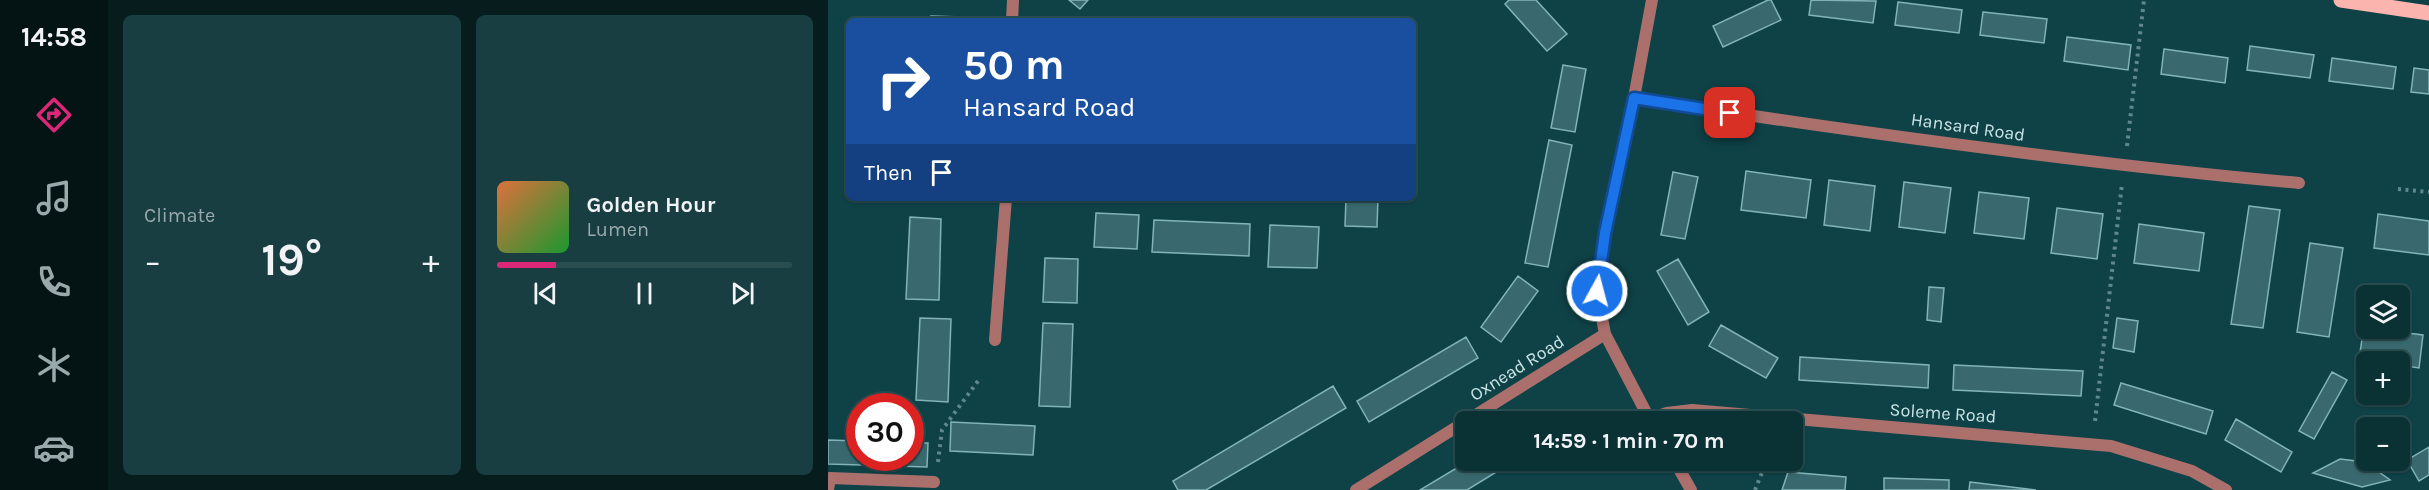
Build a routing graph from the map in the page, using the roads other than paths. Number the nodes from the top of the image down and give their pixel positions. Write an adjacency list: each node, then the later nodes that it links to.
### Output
1 (1013, 0): 5 (street)
2 (1652, 0): 6 (street)
3 (2342, 0): 4 (main road)
4 (2429, 13)
5 (1012, 18)
6 (1634, 98): 7 (street, Hansard Road); 9 (street)
7 (2299, 183)
8 (1006, 201): 10 (street)
9 (1605, 334): 11 (street); 18 (street, Oxnead Road)
10 (995, 340)
11 (1646, 411)
12 (1684, 411): 13 (street, Soleme Road)
13 (1704, 411)
14 (1803, 420): 20 (street, Soleme Road)
15 (1680, 471): 19 (street)
16 (934, 482): 17 (street)
17 (828, 490)
18 (1356, 490)
19 (1691, 490)
20 (2226, 490)

